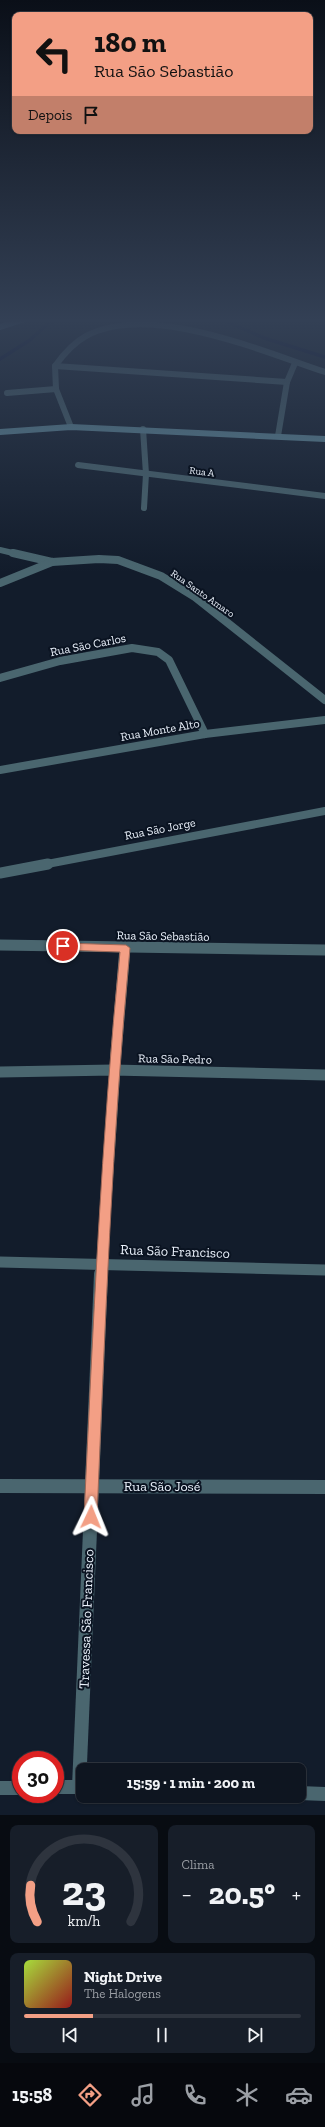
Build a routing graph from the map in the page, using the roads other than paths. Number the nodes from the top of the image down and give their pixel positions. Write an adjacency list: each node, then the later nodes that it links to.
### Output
1 (62, 403): 3 (street)
2 (284, 403): 6 (street)
3 (71, 426): 4 (main road); 5 (main road)
4 (143, 430): 6 (main road); 9 (street)
5 (0, 432)
6 (278, 436): 7 (main road)
7 (325, 439)
8 (78, 465): 9 (street, Rua A)
9 (146, 474): 10 (street, Rua A); 11 (street)
10 (325, 496)
11 (144, 508)
12 (0, 550): 13 (street, Rua Santo Amaro)
13 (52, 562): 14 (street); 16 (street, Rua Santo Amaro)
14 (0, 583)
15 (0, 678): 18 (street, Rua São Carlos)
16 (325, 700)
17 (325, 720): 18 (street, Rua Monte Alto)
18 (205, 734): 19 (street, Rua Monte Alto)
19 (0, 770)
20 (325, 811): 21 (street, Rua São Jorge)
21 (0, 873)
22 (0, 945): 23 (street, Rua São Sebastião)
23 (126, 948): 24 (street, Rua São Sebastião); 25 (street, Travessa São Francisco)
24 (325, 950)
25 (113, 1070): 26 (street, Rua São Pedro); 27 (street, Rua São Pedro); 29 (street, Travessa São Francisco)
26 (0, 1072)
27 (325, 1076)
28 (0, 1262): 29 (street, Rua São Francisco)
29 (101, 1264): 30 (street, Rua São Francisco); 31 (street, Travessa São Francisco)
30 (325, 1270)
31 (92, 1485): 32 (street, Rua São José); 33 (street, Rua São José); 34 (street, Travessa São Francisco)
32 (0, 1486)
33 (325, 1487)
34 (82, 1763)
35 (76, 1787): 38 (street)
36 (0, 1788): 37 (street)
37 (12, 1788)
38 (64, 1788)
39 (306, 1793): 40 (street)
40 (325, 1794)

